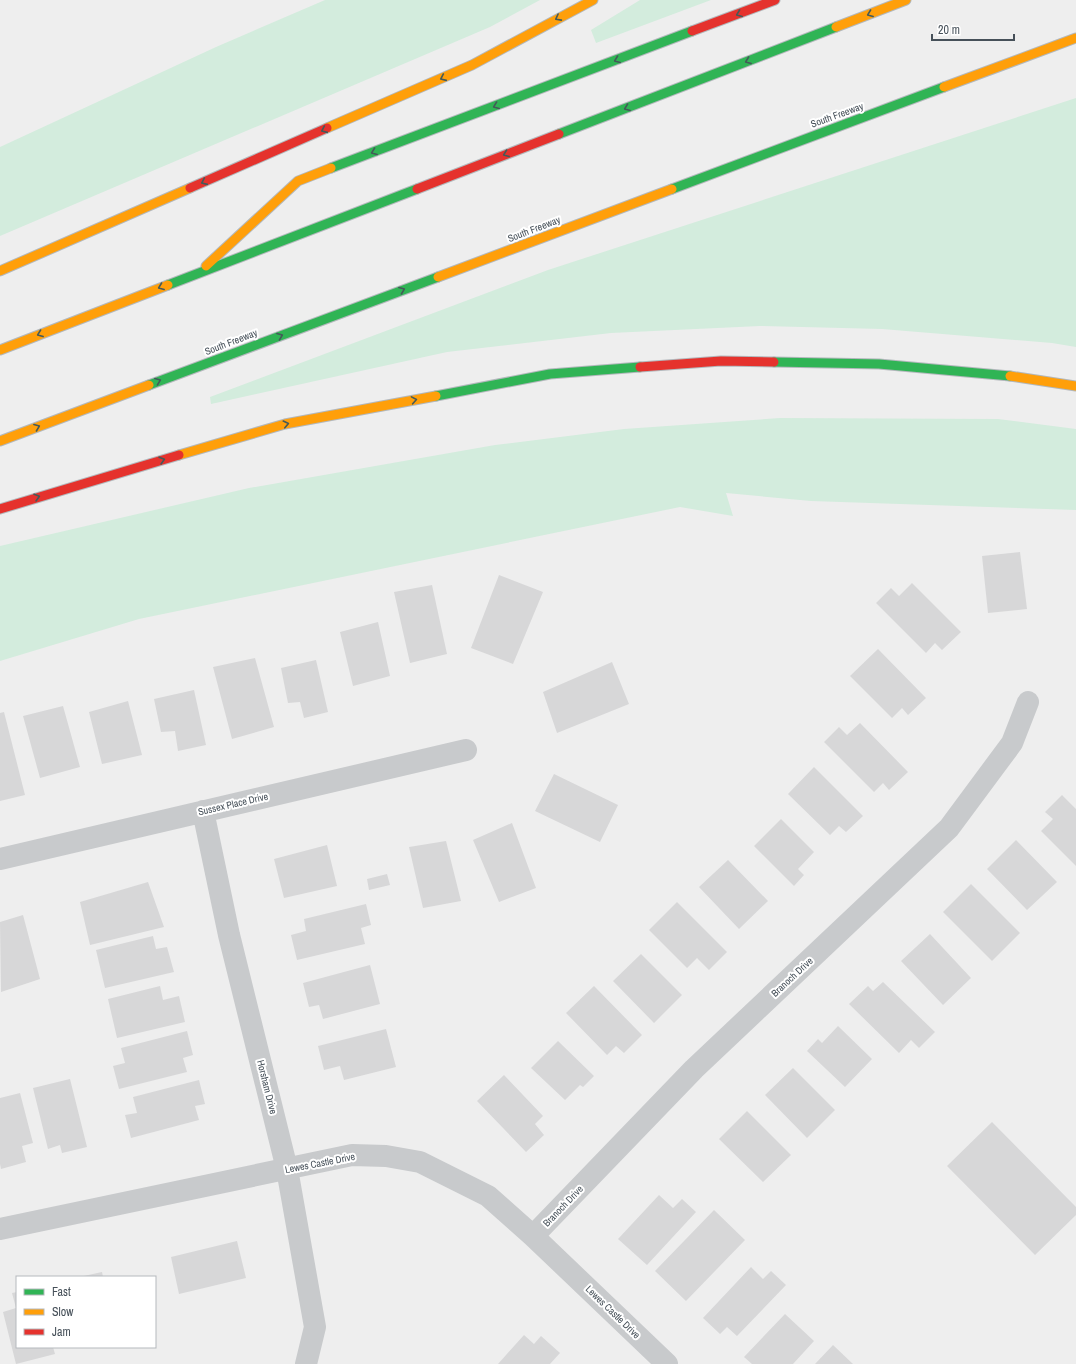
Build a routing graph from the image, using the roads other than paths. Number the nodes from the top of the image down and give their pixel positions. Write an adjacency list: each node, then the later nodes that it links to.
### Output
1 (593, 0): 5 (highway, one-way to 5)
2 (775, 0): 6 (highway, one-way to 6)
3 (906, 0): 6 (highway, one-way to 6)
4 (1076, 38): 9 (highway, South Freeway, one-way to 4)
5 (0, 271)
6 (198, 273): 7 (highway, one-way to 7)
7 (0, 350)
8 (1076, 386): 10 (highway, one-way to 8)
9 (0, 441)
10 (0, 510)
11 (1028, 702): 17 (street, Branoch Drive)
12 (466, 750): 13 (street, Sussex Place Drive)
13 (203, 812): 14 (street, Sussex Place Drive); 15 (street, Horsham Drive)
14 (0, 859)
15 (288, 1169): 16 (street, Lewes Castle Drive); 17 (street, Lewes Castle Drive); 18 (street, Horsham Drive)
16 (0, 1229)
17 (533, 1236): 19 (street, Lewes Castle Drive)
18 (306, 1364)
19 (667, 1364)

